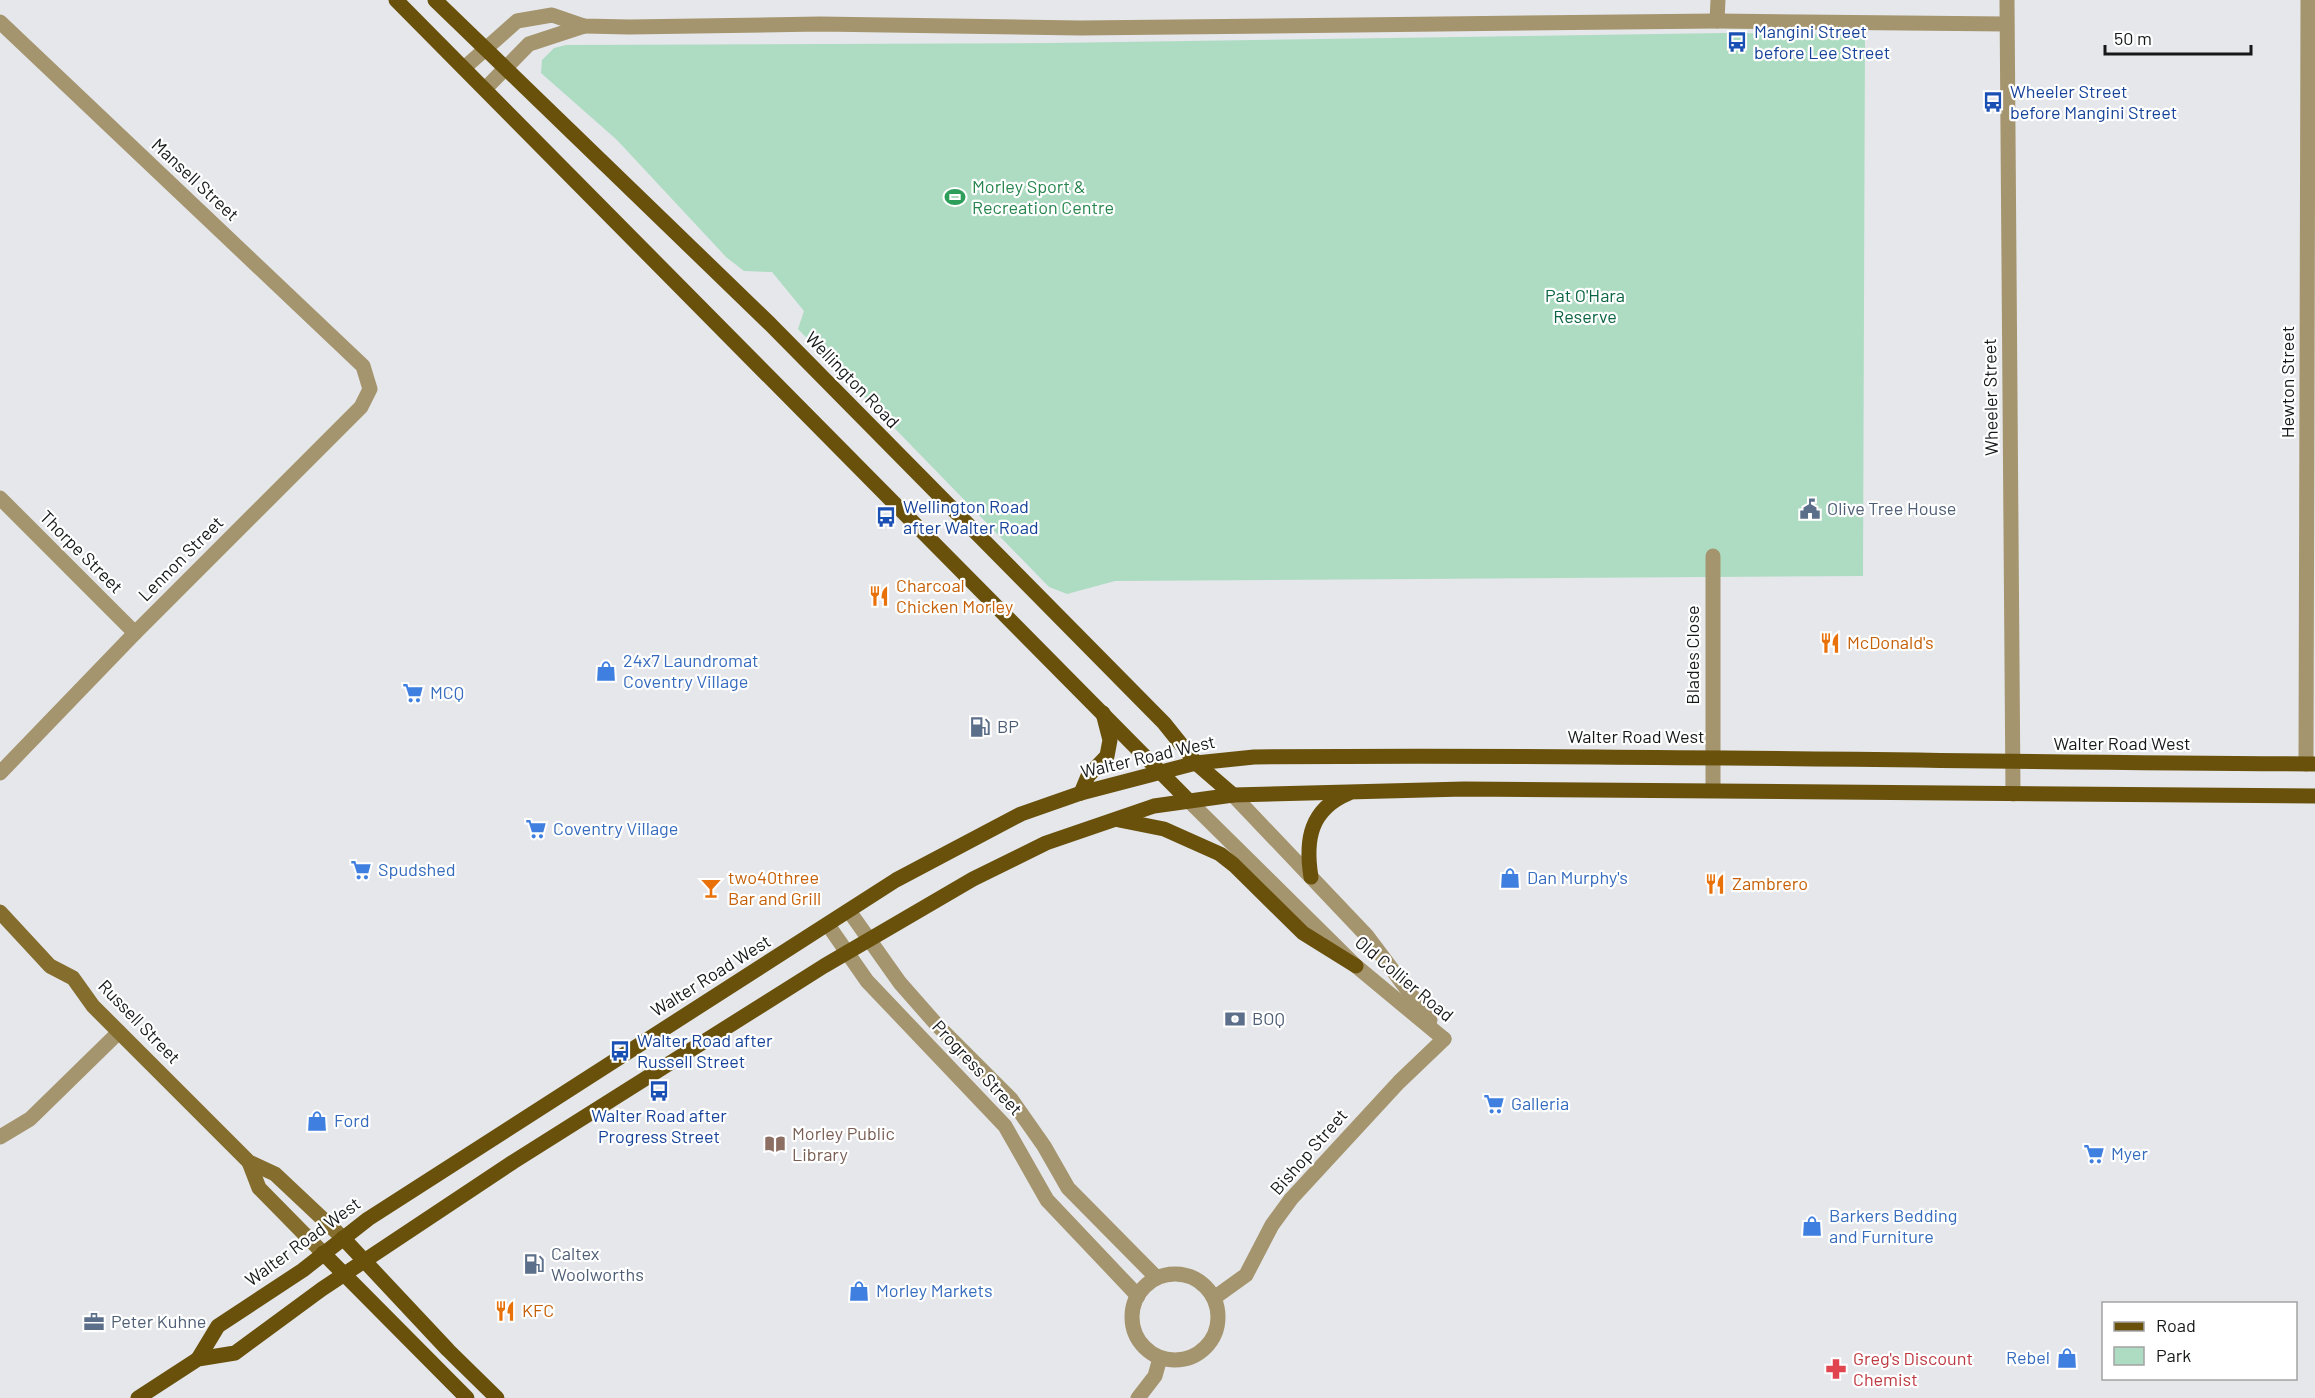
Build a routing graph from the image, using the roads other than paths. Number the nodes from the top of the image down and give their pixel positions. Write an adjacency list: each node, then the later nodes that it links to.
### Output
1 (396, 0): 11 (main road)
2 (435, 0): 10 (main road, Wellington Road)
3 (1718, 0): 6 (street)
4 (2007, 0): 8 (street, Wheeler Street)
5 (2308, 0): 14 (street, Hewton Street)
6 (1718, 21): 8 (street); 9 (street)
7 (0, 22): 15 (street, Mansell Street)
8 (2006, 24): 21 (street, Wheeler Street)
9 (584, 26): 10 (street); 12 (street)
10 (485, 48): 11 (street); 12 (main road, Wellington Road)
11 (464, 68): 13 (main road)
12 (505, 68): 13 (street); 22 (main road, Wellington Road)
13 (485, 89): 19 (main road)
14 (2312, 90): 23 (street, Hewton Street)
15 (363, 366): 18 (street, Lennon Street)
16 (0, 498): 18 (street, Thorpe Street)
17 (1713, 556): 20 (street, Blades Close)
18 (135, 633): 24 (street, Lennon Street)
19 (1103, 712): 25 (main road); 28 (main road)
20 (1713, 757): 21 (main road, Walter Road West); 22 (main road, Walter Road West); 26 (street, Blades Close)
21 (2013, 762): 23 (main road, Walter Road West); 29 (street, Wheeler Street)
22 (1196, 763): 25 (main road, Walter Road West); 30 (main road, Wellington Road)
23 (2310, 764)
24 (0, 773)
25 (1162, 773): 28 (main road, Walter Road West); 32 (main road)
26 (1713, 789): 27 (main road, Walter Road West); 29 (main road, Walter Road West)
27 (1354, 790): 30 (main road, Walter Road West); 34 (main road)
28 (1081, 793): 35 (main road, Walter Road West)
29 (2013, 794): 31 (main road, Walter Road West)
30 (1233, 795): 32 (main road, Walter Road West); 34 (street, Old Collier Road)
31 (2315, 796)
32 (1188, 800): 33 (main road, Walter Road West); 40 (street, Old Collier Road)
33 (1112, 819): 38 (main road, Walter Road West); 40 (main road)
34 (1311, 877): 42 (street, Old Collier Road)
35 (849, 911): 37 (main road, Walter Road West); 38 (street, Progress Street)
36 (0, 912): 41 (street, Russell Street)
37 (828, 925): 39 (street, Progress Street); 45 (main road, Walter Road West)
38 (869, 940): 39 (main road, Walter Road West); 49 (street, Progress Street)
39 (847, 953): 47 (main road, Walter Road West); 50 (street, Progress Street)
40 (1356, 966): 42 (street, Old Collier Road)
41 (119, 1032): 43 (street); 44 (street, Russell Street)
42 (1444, 1039): 51 (street, Bishop Street)
43 (0, 1137)
44 (249, 1162): 45 (street, Russell Street); 46 (street, Russell Street)
45 (343, 1238): 46 (main road, Walter Road West); 47 (main road, Russell Street)
46 (323, 1253): 48 (main road, Russell Street); 53 (main road, Walter Road West)
47 (367, 1260): 48 (main road, Walter Road West); 56 (main road, Russell Street)
48 (345, 1275): 53 (main road, Walter Road West); 55 (main road, Russell Street)
49 (1157, 1278): 50 (street); 51 (street)
50 (1138, 1296): 52 (street)
51 (1214, 1298): 52 (street)
52 (1160, 1358): 57 (street)
53 (198, 1359): 54 (main road, Walter Road West)
54 (138, 1398)
55 (467, 1398)
56 (497, 1398)
57 (1138, 1398)

